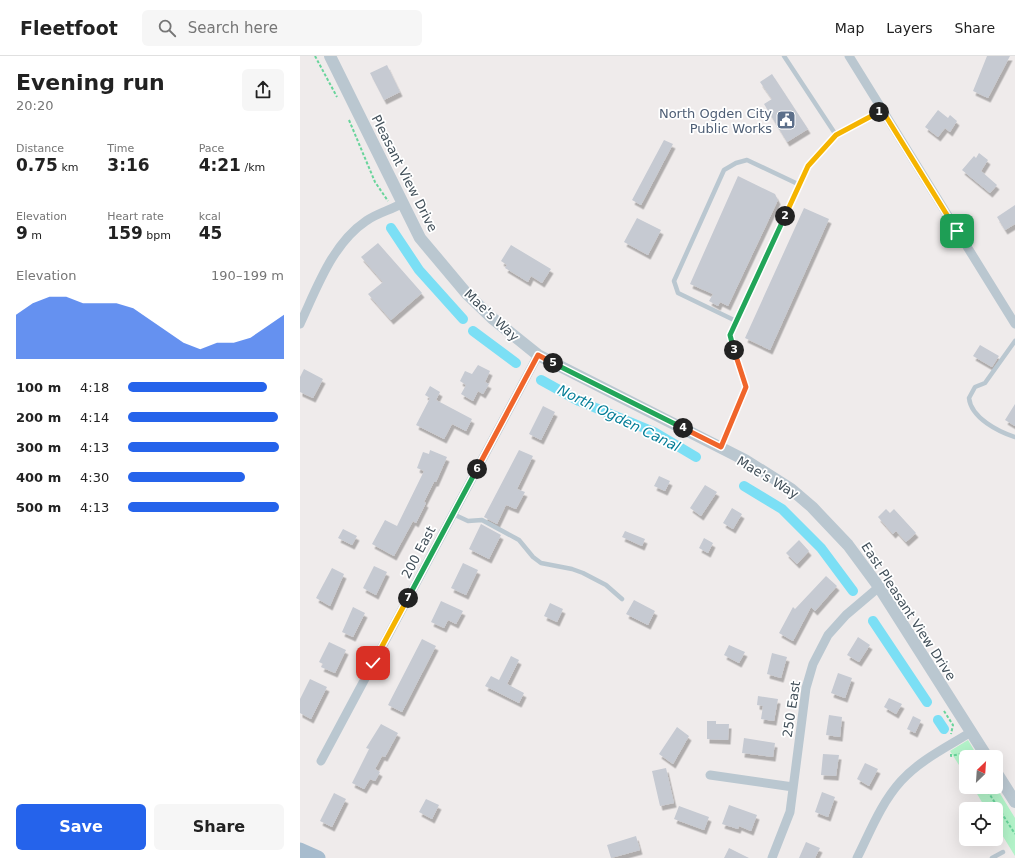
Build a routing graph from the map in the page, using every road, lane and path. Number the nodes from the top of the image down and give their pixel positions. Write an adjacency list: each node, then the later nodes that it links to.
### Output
1 (315, 56): 5 (path)
2 (330, 56): 11 (street, Pleasant View Drive)
3 (784, 56): 8 (lane)
4 (849, 56): 6 (street)
5 (338, 98)
6 (882, 110): 8 (lane); 15 (street)
7 (347, 117): 10 (path)
8 (836, 135): 9 (lane)
9 (800, 185): 13 (lane); 13 (lane)
10 (385, 196)
11 (403, 203): 12 (street, Pleasant View Drive); 14 (street)
12 (467, 294): 17 (street, East Pleasant View Drive)
13 (736, 321): 19 (lane)
14 (300, 324)
15 (1015, 324)
16 (1015, 341): 18 (lane)
17 (538, 355): 19 (street, East Pleasant View Drive); 20 (street, 200 East)
18 (1015, 437)
19 (721, 447): 21 (street, East Pleasant View Drive)
20 (453, 514): 22 (lane); 29 (street, 200 East)
21 (879, 587): 25 (street, East Pleasant View Drive); 32 (street, 250 East)
22 (622, 599)
23 (941, 706): 24 (path)
24 (951, 730)
25 (971, 732): 26 (street, East Pleasant View Drive); 40 (street)
26 (983, 750)
27 (959, 754): 28 (path)
28 (951, 756)
29 (321, 761)
30 (710, 775): 32 (street)
31 (1003, 783): 34 (street)
32 (793, 787): 39 (street, 250 East)
33 (989, 794): 35 (path)
34 (1015, 802)
35 (1015, 834)
36 (300, 850): 38 (main road)
37 (1003, 852): 41 (lane)
38 (318, 858)
39 (772, 858)
40 (857, 858)
41 (992, 858)

